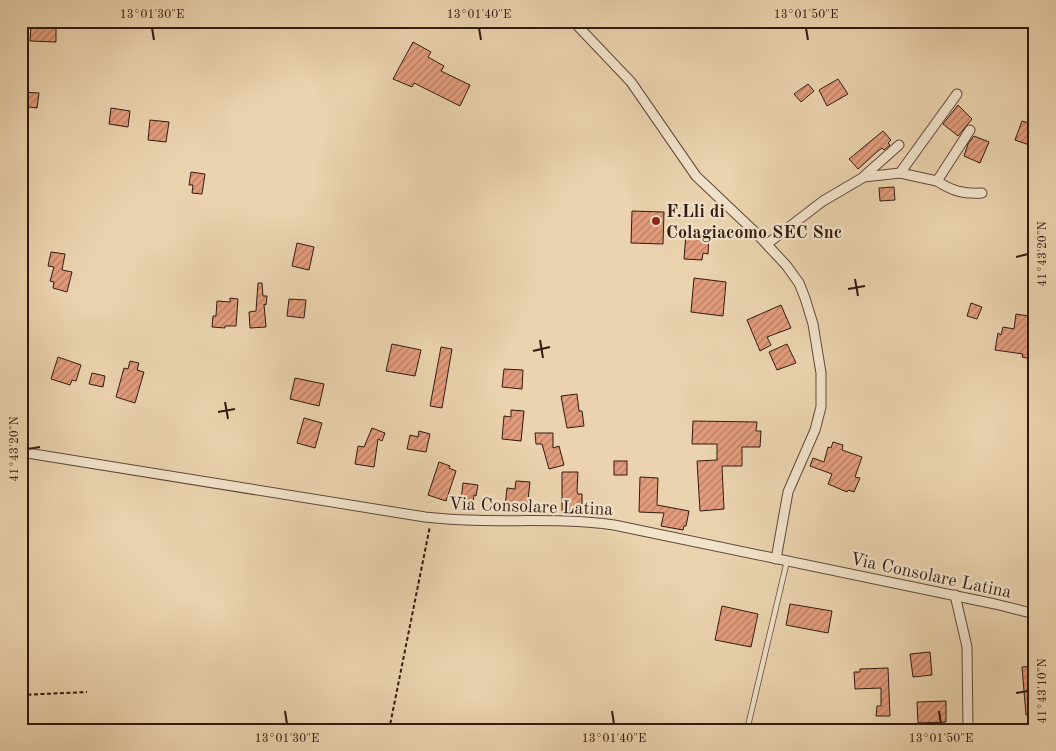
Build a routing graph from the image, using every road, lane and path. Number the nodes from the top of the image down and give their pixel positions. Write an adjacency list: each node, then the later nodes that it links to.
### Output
1 (573, 21): 9 (street)
2 (957, 94): 5 (street)
3 (970, 130): 7 (street)
4 (899, 145): 6 (street)
5 (900, 173): 6 (street); 7 (street)
6 (864, 176): 9 (street)
7 (937, 181): 8 (street)
8 (982, 193)
9 (767, 244): 12 (street)
10 (21, 452): 11 (street, Via Consolare Latina)
11 (432, 518): 12 (street, Via Consolare Latina); 18 (path)
12 (776, 559): 13 (street, Via Consolare Latina)
13 (787, 561): 14 (street, Via Consolare Latina); 19 (lane)
14 (955, 596): 15 (street, Via Consolare Latina); 20 (street)
15 (1035, 614)
16 (87, 692): 17 (path)
17 (21, 695)
18 (389, 730)
19 (747, 730)
20 (968, 730)

